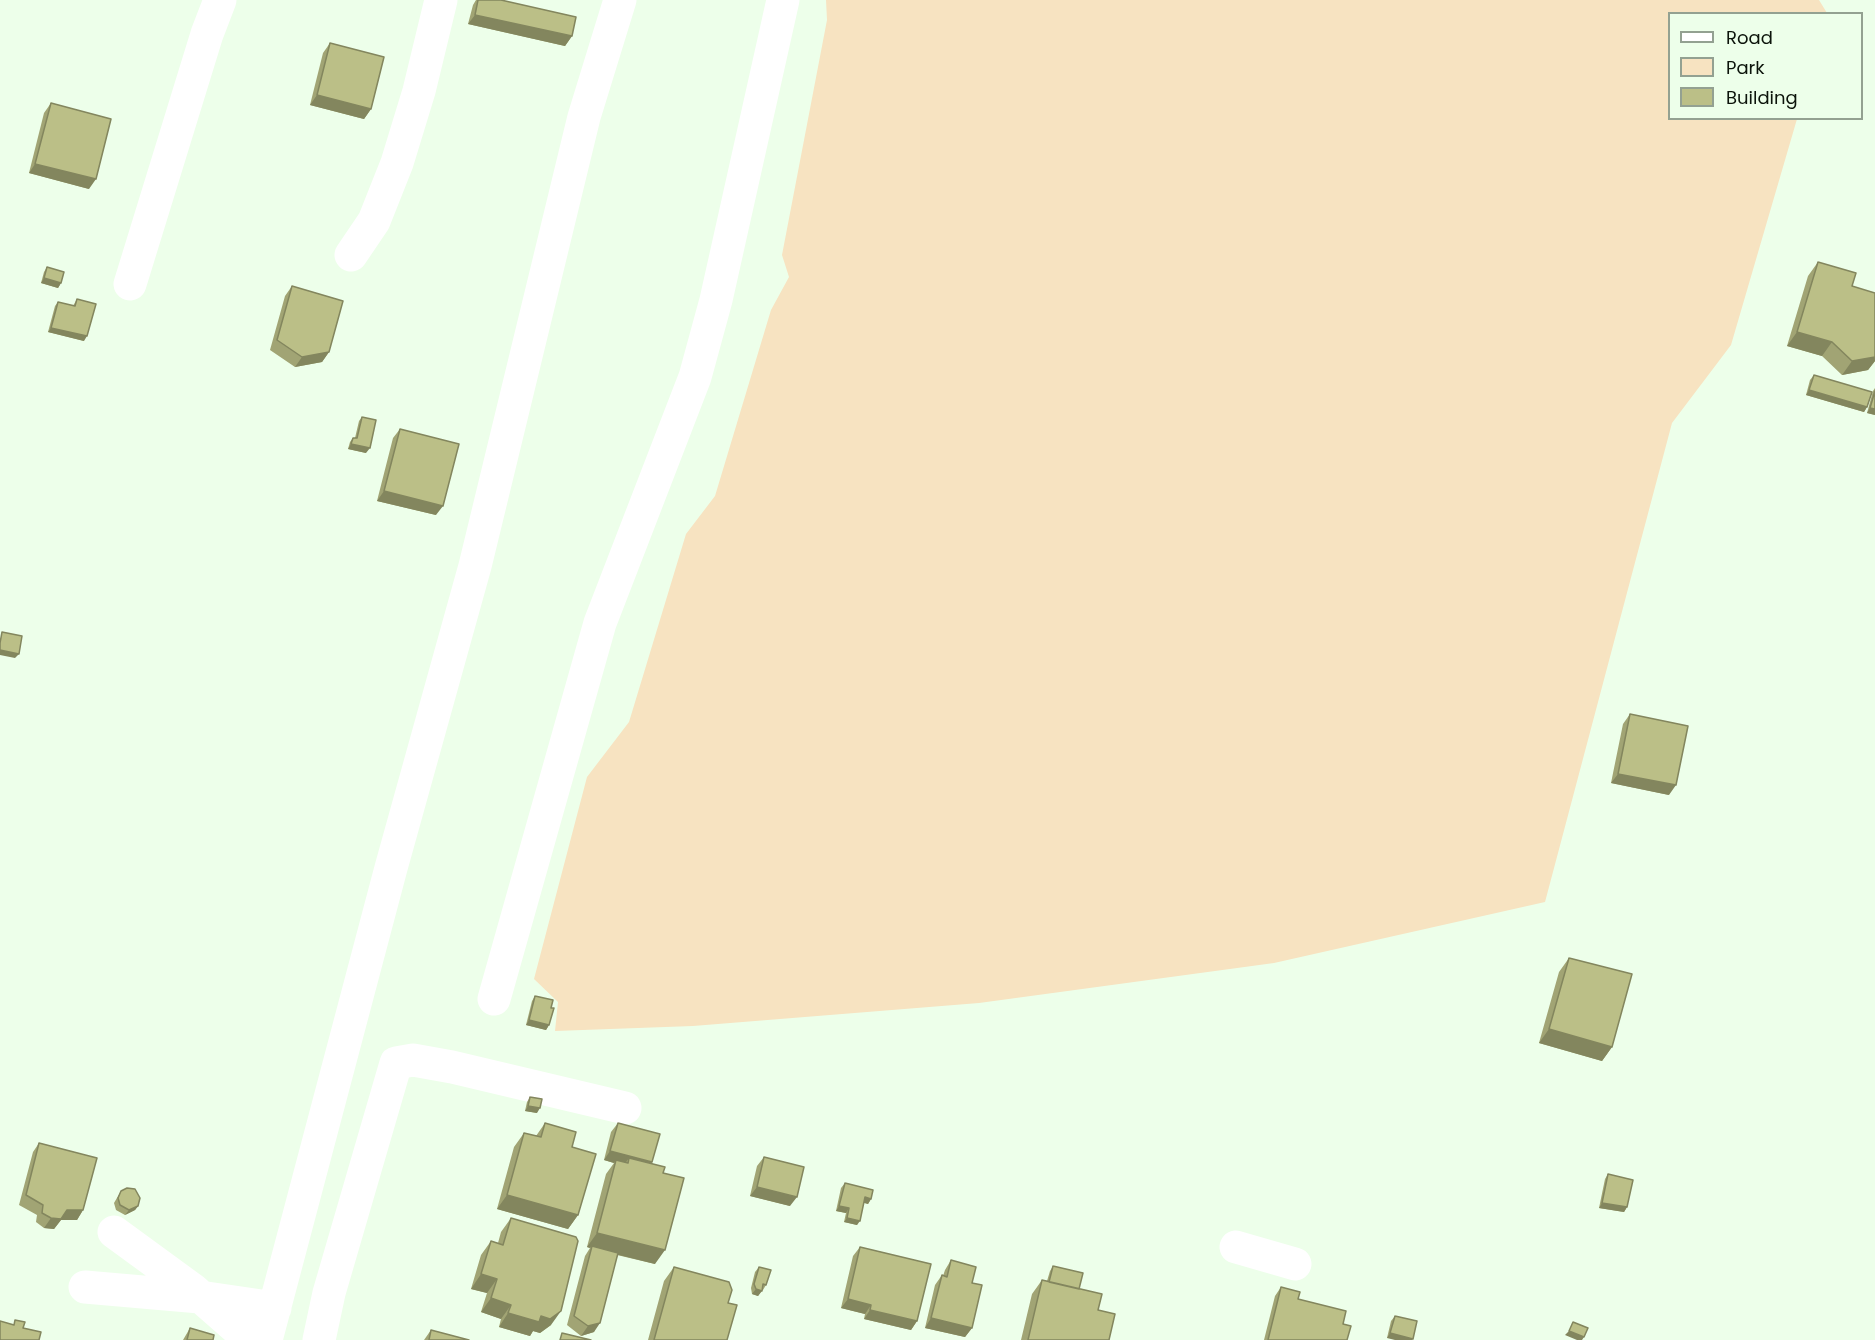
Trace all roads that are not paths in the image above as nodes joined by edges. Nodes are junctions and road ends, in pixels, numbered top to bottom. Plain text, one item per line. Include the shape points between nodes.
1 (220, 0) edge
2 (441, 0) edge
3 (620, 0) edge
4 (783, 0) edge
5 (351, 255) dead end
6 (129, 284) dead end
7 (495, 999) dead end
8 (625, 1108) dead end
9 (114, 1232) dead end
10 (1236, 1247) dead end
11 (1295, 1264) dead end
12 (85, 1287) dead end
13 (200, 1297) junction
14 (275, 1308) junction
15 (250, 1340) edge
16 (266, 1340) edge
17 (319, 1340) edge

1 - 6 street
2 - 5 street via 397,163 374,221
3 - 14 street via 584,117 475,567
4 - 7 street via 719,289 695,377 600,622
8 - 17 street via 452,1067 413,1060 396,1063
9 - 13 street
10 - 11 street
12 - 13 street
13 - 14 street
13 - 15 street
14 - 16 street

